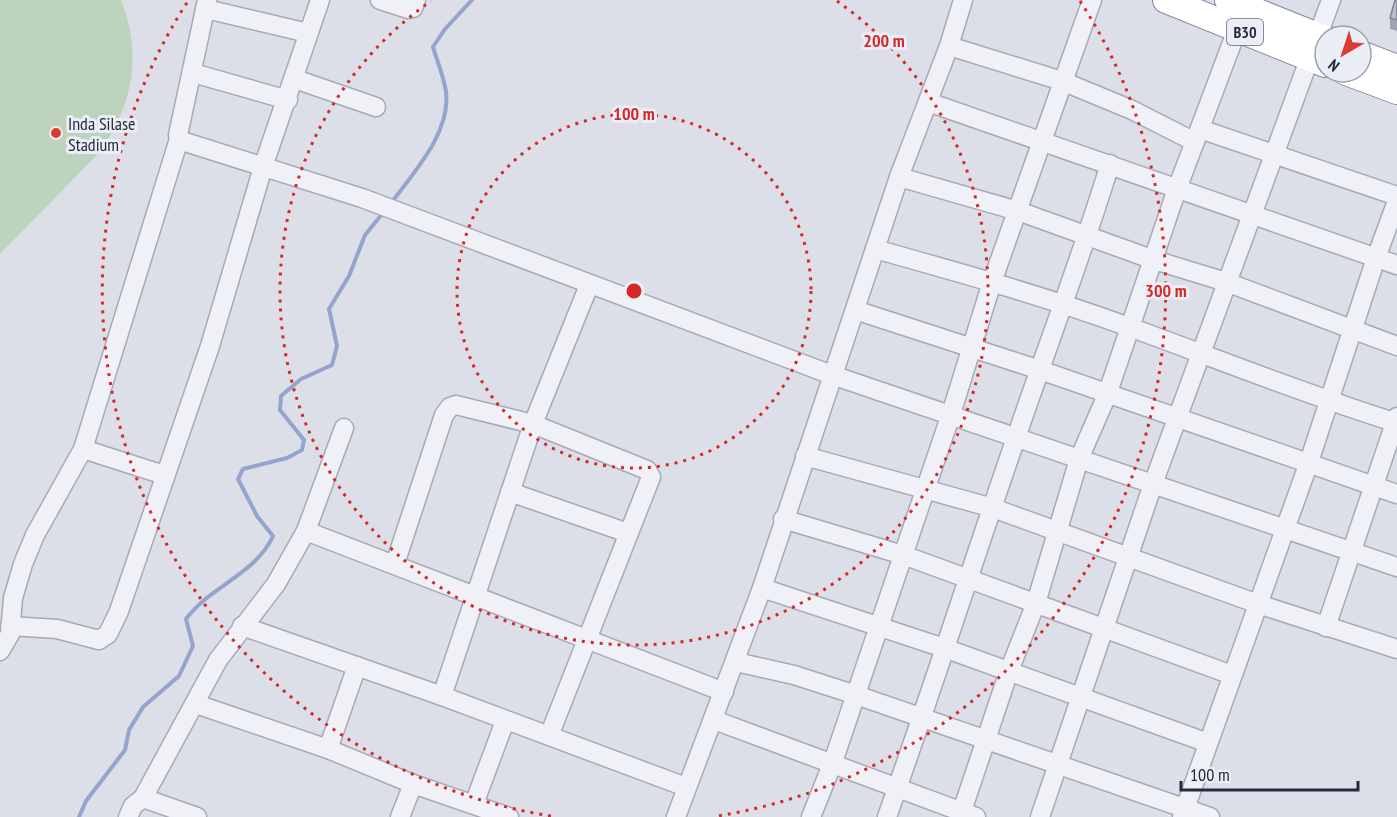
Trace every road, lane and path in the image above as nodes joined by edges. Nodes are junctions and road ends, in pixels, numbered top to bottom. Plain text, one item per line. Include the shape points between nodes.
1 (320, 0) edge
2 (380, 0) edge
3 (416, 0) edge
4 (963, 0) edge
5 (1092, 0) edge
6 (1166, 0) edge
7 (1331, 0) edge
8 (206, 4) edge
9 (1240, 9) edge
10 (1326, 24) edge
11 (308, 33) junction
12 (949, 46) junction
13 (1313, 46) edge
14 (1373, 59) edge
15 (1313, 64) edge
16 (1397, 68) edge
17 (193, 73) junction
18 (295, 79) junction
19 (1062, 81) junction
20 (1373, 82) edge
21 (1397, 91) edge
22 (288, 100) junction
23 (928, 102) junction
24 (376, 107) dead end
25 (1197, 135) junction
26 (179, 138) junction
27 (1041, 140) junction
28 (1273, 153) junction
29 (1110, 164) junction
30 (263, 167) junction
31 (899, 177) junction
32 (1177, 189) junction
33 (1397, 196) edge
34 (1397, 201) edge
35 (1018, 211) junction
36 (1251, 214) junction
37 (1087, 237) junction
38 (875, 249) junction
39 (1376, 258) junction
40 (1154, 260) junction
41 (1397, 265) edge
42 (992, 282) junction
43 (1226, 282) junction
44 (589, 285) junction
45 (1061, 305) junction
46 (855, 310) junction
47 (1130, 327) junction
48 (1352, 331) junction
49 (1397, 346) edge
50 (972, 349) junction
51 (1201, 354) junction
52 (1040, 370) junction
53 (832, 375) junction
54 (1107, 395) junction
55 (1329, 403) junction
56 (951, 414) junction
57 (1178, 419) junction
58 (1396, 421) edge
59 (533, 424) junction
60 (344, 428) dead end
61 (1016, 436) junction
62 (83, 449) junction
63 (805, 456) junction
64 (1079, 459) junction
65 (1308, 465) junction
66 (164, 475) junction
67 (1153, 484) junction
68 (1373, 486) junction
69 (924, 490) junction
70 (510, 492) junction
71 (1397, 494) edge
72 (993, 508) junction
73 (783, 519) junction
74 (306, 531) junction
75 (1284, 531) junction
76 (1059, 532) junction
77 (628, 533) junction
78 (1353, 552) junction
79 (903, 555) junction
80 (1130, 557) junction
81 (395, 564) junction
82 (1397, 567) edge
83 (969, 580) junction
84 (762, 588) junction
85 (475, 595) junction
86 (1036, 603) junction
87 (1258, 604) junction
88 (243, 626) junction
89 (877, 626) junction
90 (1326, 627) junction
91 (1103, 629) junction
92 (7, 630) edge
93 (588, 639) junction
94 (1396, 644) edge
95 (947, 648) junction
96 (0, 651) edge
97 (736, 662) junction
98 (357, 666) junction
99 (1009, 671) junction
100 (1232, 675) junction
101 (724, 692) junction
102 (856, 695) junction
103 (442, 696) junction
104 (1082, 698) junction
105 (196, 704) junction
106 (923, 719) junction
107 (714, 720) junction
108 (505, 721) junction
109 (549, 736) junction
110 (986, 742) junction
111 (1208, 743) junction
112 (328, 749) junction
113 (833, 762) junction
114 (1057, 765) junction
115 (413, 784) junction
116 (686, 787) junction
117 (897, 788) junction
118 (143, 798) junction
119 (474, 804) junction
120 (1184, 813) edge
121 (966, 815) edge
122 (128, 817) edge
123 (197, 817) edge
124 (400, 817) edge
125 (509, 817) edge
126 (676, 817) edge
127 (811, 817) edge
128 (887, 817) edge
129 (1040, 817) edge
130 (1210, 817) edge

1 - 11 street
2 - 3 street via 408,9 413,8
4 - 12 street
5 - 19 street
6 - 9 highway, B30
7 - 10 street
8 - 11 street
8 - 17 street
9 - 13 highway, B30
9 - 25 street
11 - 18 street
12 - 19 street
12 - 23 street
14 - 16 highway
15 - 28 street
17 - 22 street
17 - 26 street
18 - 22 street
18 - 24 street
19 - 25 street
19 - 27 street
20 - 21 highway
22 - 30 street
23 - 27 street
23 - 31 street
25 - 28 street
25 - 32 street
26 - 30 street
26 - 62 street
27 - 29 street
27 - 35 street
28 - 33 street
28 - 36 street
29 - 32 street
29 - 37 street
30 - 44 street via 362,198
30 - 66 street via 210,346
31 - 35 street
31 - 38 street
32 - 36 street
32 - 40 street
34 - 39 street
35 - 37 street
35 - 42 street
36 - 39 street
36 - 43 street
37 - 40 street
37 - 45 street
38 - 42 street
38 - 46 street
39 - 41 street
39 - 48 street
40 - 43 street
40 - 47 street
42 - 45 street
42 - 50 street
43 - 48 street
43 - 51 street
44 - 53 street
44 - 59 street
45 - 47 street
45 - 52 street
46 - 50 street
46 - 53 street
47 - 51 street
47 - 54 street
48 - 49 street
48 - 55 street
50 - 52 street
50 - 56 street
51 - 55 street
51 - 57 street
52 - 54 street
52 - 61 street
53 - 56 street
53 - 63 street
54 - 57 street
54 - 64 street
55 - 58 street
55 - 65 street
56 - 61 street
56 - 69 street
57 - 65 street
57 - 67 street
58 - 68 street
59 - 70 street
59 - 77 street via 647,470 651,477
59 - 81 street via 456,405 450,407 444,415
60 - 74 street
61 - 64 street
61 - 72 street
62 - 66 street
62 - 92 street via 23,564
63 - 69 street
63 - 73 street
64 - 67 street
64 - 76 street
65 - 68 street
65 - 75 street
66 - 92 street via 119,611 103,640 57,629
67 - 75 street
67 - 80 street
68 - 71 street
68 - 78 street
69 - 72 street
69 - 79 street
70 - 77 street
70 - 85 street
72 - 76 street
72 - 83 street
73 - 79 street
73 - 84 street
74 - 81 street
74 - 88 street via 276,585
75 - 78 street
75 - 87 street
76 - 80 street
76 - 86 street
77 - 93 street
78 - 82 street
78 - 90 street
79 - 83 street
79 - 89 street
80 - 87 street
80 - 91 street
81 - 85 street
83 - 86 street
83 - 95 street
84 - 89 street
84 - 97 street
85 - 93 street
85 - 103 street
86 - 91 street
86 - 99 street
87 - 90 street
87 - 100 street
88 - 98 street
88 - 105 street via 218,660
89 - 95 street
89 - 102 street
90 - 94 street
91 - 100 street
91 - 104 street
92 - 96 street
93 - 101 street
93 - 109 street
95 - 99 street
95 - 106 street
97 - 101 street
97 - 102 street
98 - 103 street
98 - 112 street
99 - 104 street
99 - 110 street
100 - 111 street
101 - 107 street
102 - 106 street
102 - 113 street
103 - 108 street
104 - 111 street
104 - 114 street
105 - 112 street
105 - 118 street
106 - 110 street
106 - 117 street
107 - 113 street
107 - 116 street
108 - 109 street
108 - 119 street
109 - 116 street
110 - 114 street
110 - 121 street
111 - 120 street
112 - 115 street
113 - 117 street
113 - 127 street
114 - 120 street
114 - 129 street
115 - 119 street
115 - 124 street
116 - 126 street
117 - 121 street
117 - 128 street
118 - 122 street
118 - 123 street
119 - 125 street
120 - 130 street

